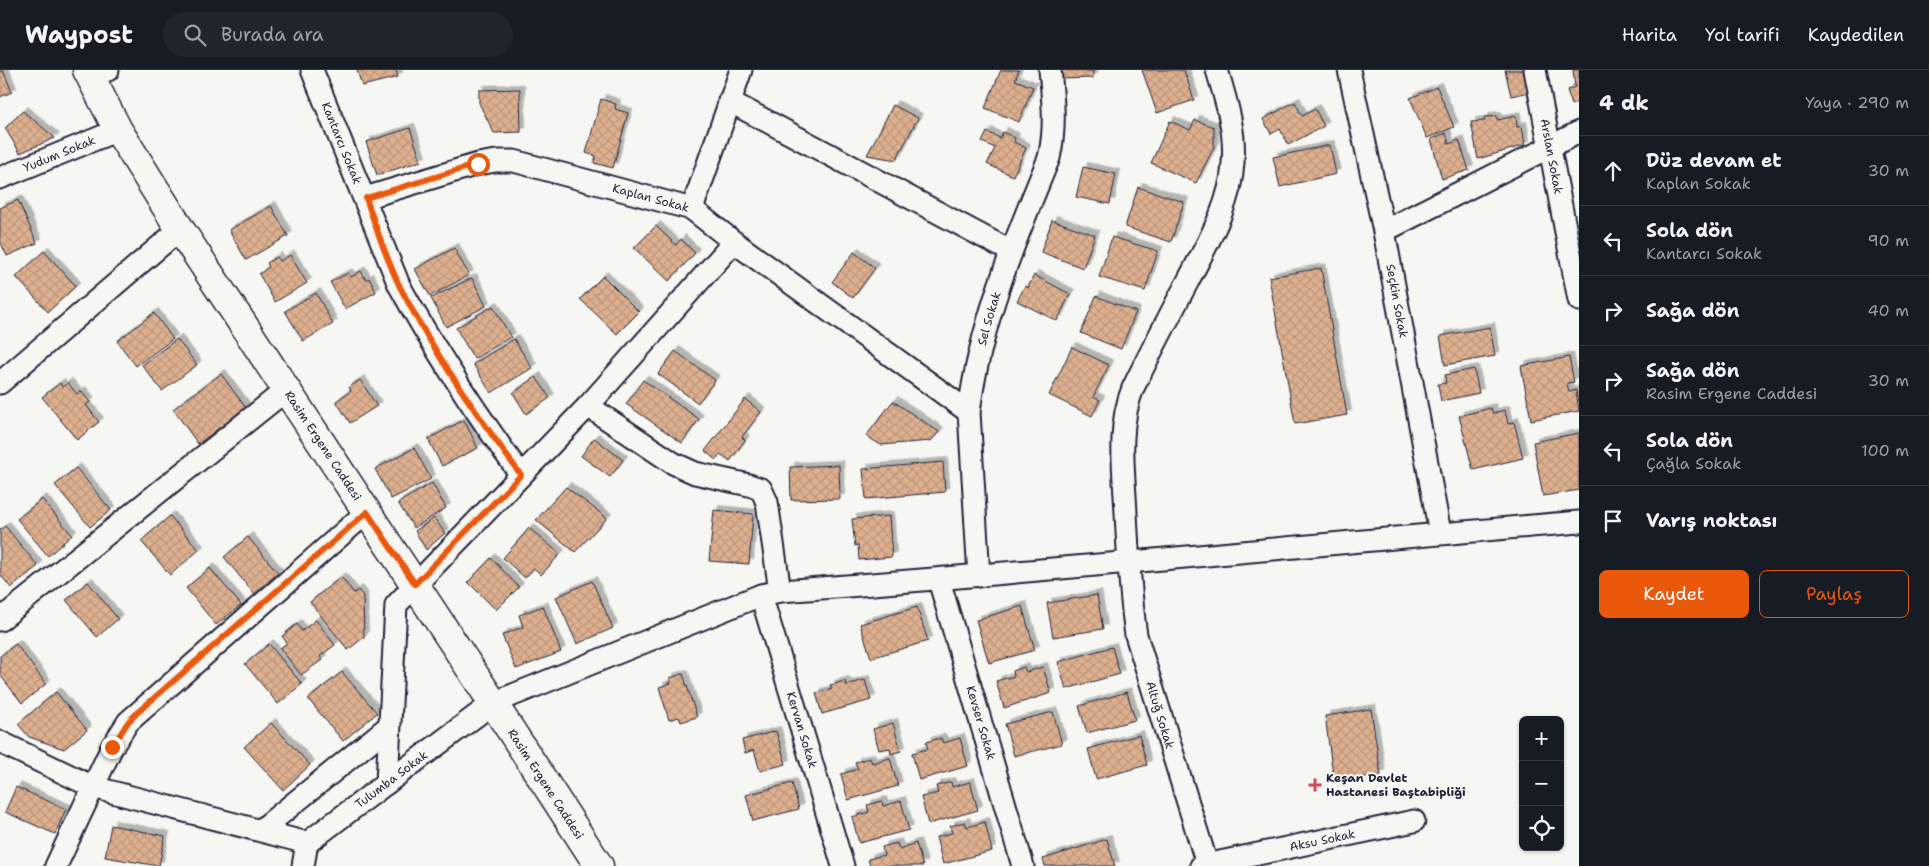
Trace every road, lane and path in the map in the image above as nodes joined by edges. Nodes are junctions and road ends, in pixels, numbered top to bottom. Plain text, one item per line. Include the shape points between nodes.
1 (312, 70) edge
2 (740, 70) edge
3 (1050, 70) edge
4 (1217, 70) edge
5 (1349, 70) edge
6 (1535, 70) edge
7 (95, 72) edge
8 (729, 101) junction
9 (118, 130) junction
10 (1579, 132) edge
11 (1550, 146) junction
12 (0, 178) edge
13 (366, 198) junction
14 (692, 208) junction
15 (180, 228) junction
16 (1384, 231) junction
17 (734, 242) junction
18 (1010, 252) junction
19 (1579, 300) edge
20 (0, 383) edge
21 (286, 390) junction
22 (588, 406) junction
23 (969, 412) junction
24 (521, 475) junction
25 (367, 512) junction
26 (1579, 522) edge
27 (1440, 533) junction
28 (1129, 561) junction
29 (980, 576) junction
30 (939, 580) junction
31 (415, 584) junction
32 (771, 593) junction
33 (0, 620) edge
34 (493, 703) junction
35 (389, 726) junction
36 (0, 742) edge
37 (386, 783) junction
38 (94, 788) junction
39 (1414, 821) dead end
40 (260, 830) junction
41 (307, 842) junction
42 (1204, 865) edge
43 (56, 866) edge
44 (303, 866) edge
45 (599, 866) edge
46 (843, 866) edge
47 (1024, 866) edge

1 - 13 street, Kantarcı Sokak
2 - 8 street
3 - 18 street, Sel Sokak via 1053,143
4 - 28 street, Altuğ Sokak via 1232,122 1234,164 1225,201 1212,234 1133,388 1125,410 1123,440
5 - 16 street, Seçkin Sokak
6 - 11 street, Arslan Sokak
7 - 9 main road, Rasim Ergene Caddesi
8 - 14 street
8 - 18 street
9 - 12 street, Yudum Sokak
9 - 15 main road, Rasim Ergene Caddesi
10 - 11 street
11 - 16 street
11 - 19 street, Arslan Sokak
13 - 14 street, Kaplan Sokak via 478,164 514,161
13 - 24 street, Kantarcı Sokak via 382,245 414,312 477,415
14 - 17 street, Kaplan Sokak
15 - 20 street
15 - 21 main road, Rasim Ergene Caddesi
16 - 27 street, Seçkin Sokak
17 - 22 street
17 - 23 street, Kaplan Sokak
18 - 23 street, Sel Sokak via 986,328
21 - 25 main road, Rasim Ergene Caddesi
21 - 33 street
22 - 24 street
22 - 32 street, Kervan Sokak via 684,469 761,489 767,502
23 - 29 street, Sel Sokak
24 - 31 street
25 - 31 main road, Rasim Ergene Caddesi
25 - 38 street via 128,722 112,747
26 - 27 street, Tulumba Sokak
27 - 28 street, Tulumba Sokak
28 - 29 street, Tulumba Sokak
28 - 42 street, Altuğ Sokak via 1136,635
29 - 30 street, Tulumba Sokak
30 - 32 street, Tulumba Sokak
30 - 47 street, Kevser Sokak
31 - 34 main road, Rasim Ergene Caddesi
31 - 35 street via 396,605
32 - 34 street, Tulumba Sokak
32 - 46 street, Kervan Sokak
34 - 37 street, Tulumba Sokak
34 - 45 main road, Rasim Ergene Caddesi
35 - 37 street
35 - 40 street
36 - 38 street
37 - 41 street, Tulumba Sokak
38 - 40 street
38 - 43 street
39 - 42 street, Aksu Sokak
40 - 41 street
41 - 44 street

